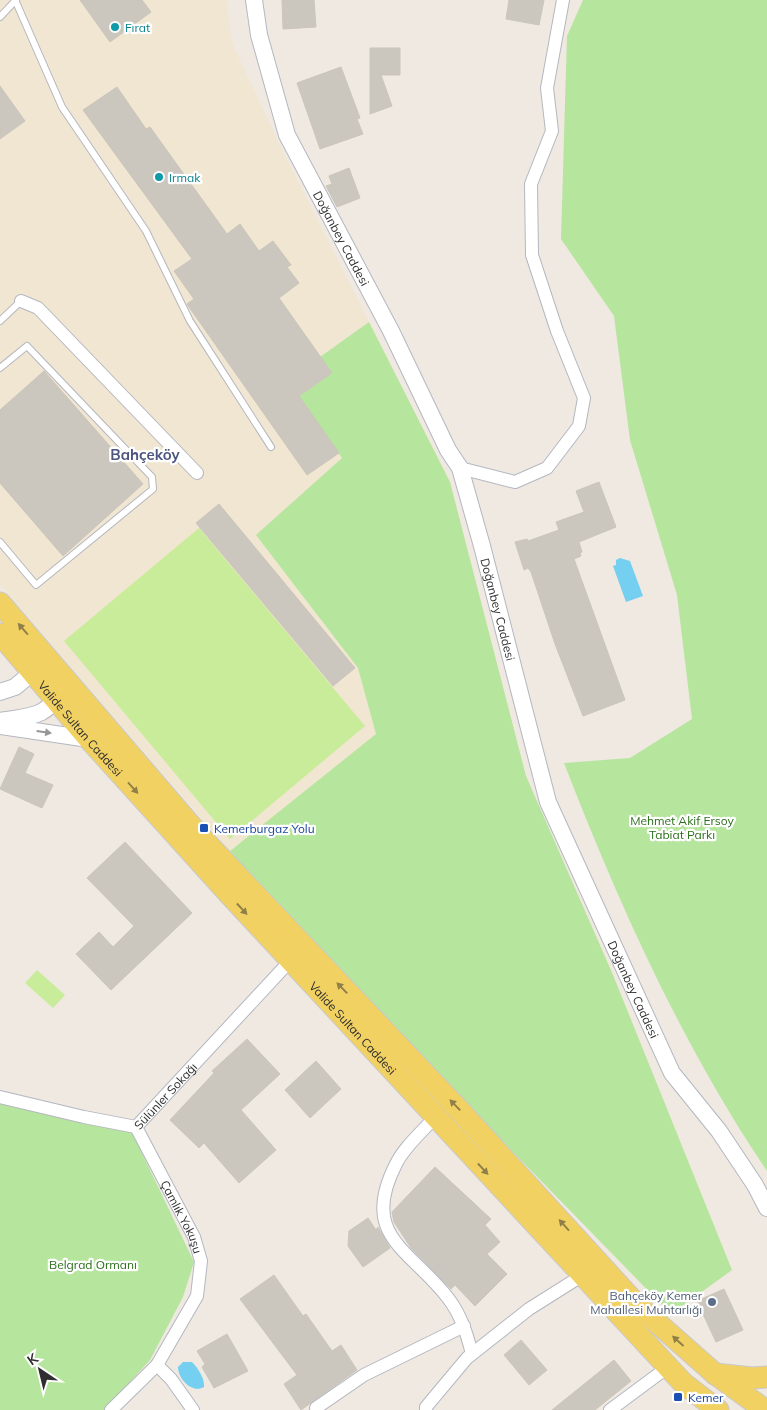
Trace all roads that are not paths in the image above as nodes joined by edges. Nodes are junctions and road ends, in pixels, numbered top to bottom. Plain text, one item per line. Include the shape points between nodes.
1 (254, 0) edge
2 (564, 0) edge
3 (16, 1) edge
4 (0, 18) edge
5 (21, 301) joint
6 (0, 321) edge
7 (0, 368) edge
8 (271, 447) dead end
9 (460, 468) junction
10 (197, 473) dead end
11 (0, 542) edge
12 (0, 603) edge
13 (0, 634) edge
14 (33, 672) junction
15 (64, 678) junction
16 (0, 692) edge
17 (56, 701) junction
18 (0, 721) edge
19 (0, 726) edge
20 (89, 739) junction
21 (290, 961) junction
22 (0, 1097) edge
23 (435, 1117) junction
24 (136, 1127) junction
25 (767, 1208) edge
26 (583, 1276) junction
27 (464, 1326) junction
28 (472, 1354) junction
29 (157, 1365) junction
30 (668, 1367) junction
31 (714, 1373) junction
32 (767, 1377) edge
33 (763, 1405) edge
34 (316, 1408) dead end
35 (111, 1410) edge
36 (193, 1410) edge
37 (426, 1410) edge
38 (610, 1410) edge
39 (718, 1410) edge

1 - 9 street, Doğanbey Caddesi via 259,35 287,135
2 - 9 street via 546,88 552,131 531,184 532,255 557,332 584,398 579,426 547,468 515,482
3 - 4 lane
3 - 8 lane via 62,107 146,231 190,321
5 - 6 lane
5 - 10 street via 38,308
7 - 11 lane via 27,346 152,477 153,489 36,585
9 - 25 street, Doğanbey Caddesi via 548,802 672,1073 719,1132
15 -> 12 main road, Valide Sultan Caddesi
13 - 14 main road, Valide Sultan Caddesi
14 - 16 street via 15,687
14 - 17 main road, Valide Sultan Caddesi
15 - 17 street
31 -> 15 main road, Valide Sultan Caddesi via 637,1305 462,1112 199,835
17 - 18 street via 41,714
17 - 20 main road, Valide Sultan Caddesi
19 -> 20 street
20 -> 21 main road, Valide Sultan Caddesi
21 - 23 main road, Valide Sultan Caddesi
21 - 24 street, Sülünler Sokağı
22 - 24 street, Sülünler Sokağı
23 -> 26 main road, Valide Sultan Caddesi
23 - 27 street via 396,1162 384,1193 382,1214 395,1244 448,1298
24 - 29 street, Çamlık Yokuşu via 194,1238 201,1261 197,1296
26 - 28 street via 529,1309
26 - 30 main road, Valide Sultan Caddesi
27 - 28 street
27 - 34 street via 364,1375
28 - 37 street
29 - 35 street, Çamlık Yokuşu
29 - 36 street
30 - 38 street
30 - 39 main road, Valide Sultan Caddesi
31 - 32 main road
31 - 33 main road, Valide Sultan Caddesi

